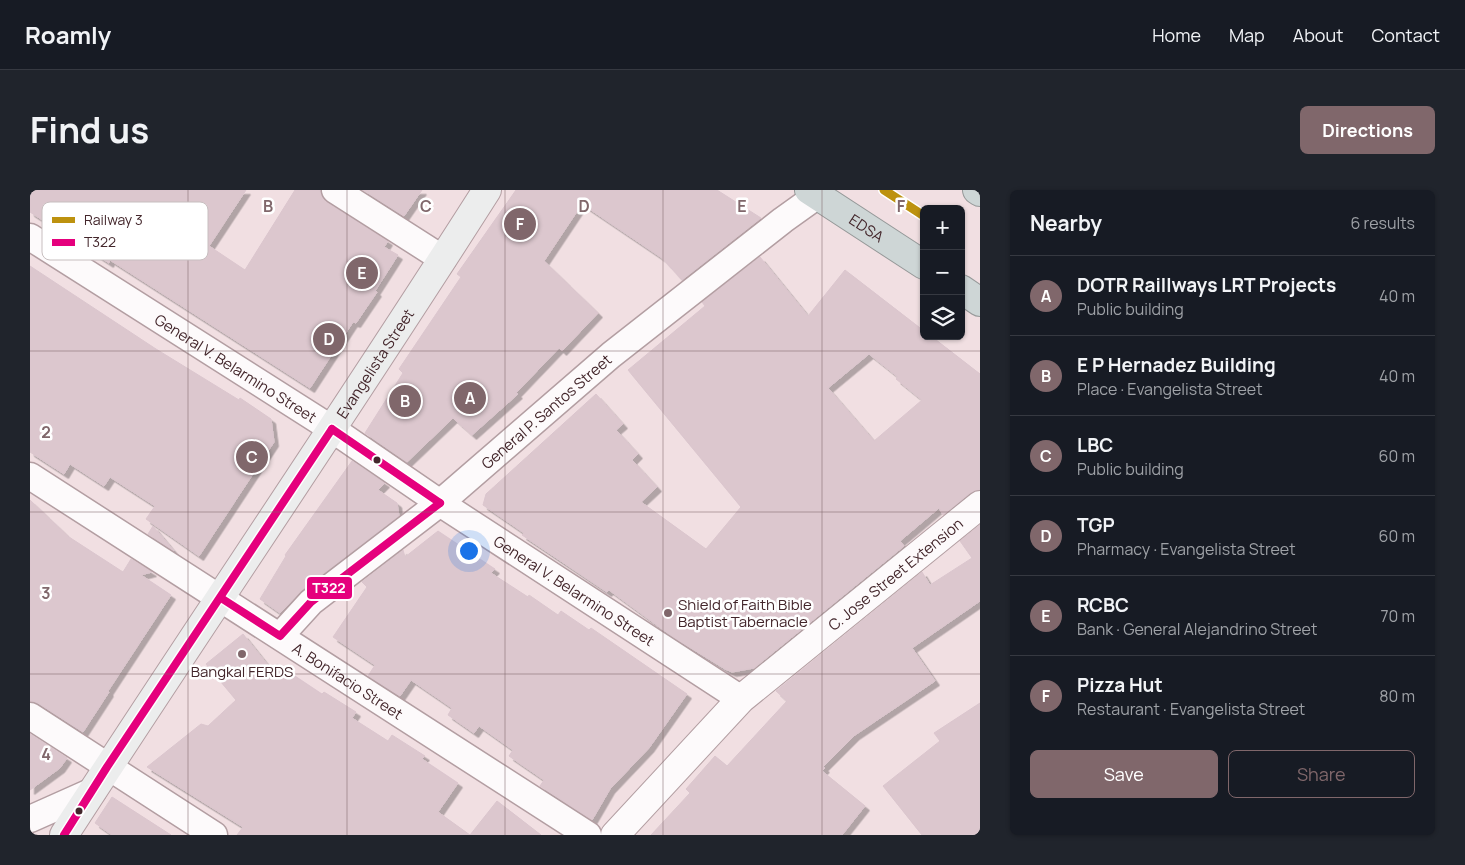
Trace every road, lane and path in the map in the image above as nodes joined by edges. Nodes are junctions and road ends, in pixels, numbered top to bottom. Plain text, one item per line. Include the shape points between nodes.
1 (335, 190) edge
2 (487, 190) edge
3 (977, 190) edge
4 (980, 192) edge
5 (814, 193) edge
6 (30, 237) edge
7 (42, 245) edge
8 (443, 259) junction
9 (66, 260) edge
10 (920, 262) edge
11 (965, 292) edge
12 (980, 302) edge
13 (332, 429) junction
14 (30, 476) edge
15 (440, 503) junction
16 (980, 505) edge
17 (221, 598) junction
18 (280, 636) junction
19 (741, 699) junction
20 (30, 716) edge
21 (108, 766) junction
22 (93, 791) junction
23 (30, 819) edge
24 (64, 835) edge
25 (214, 835) edge
26 (588, 835) edge
27 (615, 835) edge

1 - 8 street
2 - 8 main road, Evangelista Street
3 - 4 highway
5 - 10 highway, EDSA
5 - 15 street, General P. Santos Street via 611,355
6 - 7 street, General V. Belarmino Street
8 - 13 main road, Evangelista Street
9 - 13 street, General V. Belarmino Street
11 - 12 highway
13 - 15 street, General V. Belarmino Street
13 - 17 main road, Evangelista Street
14 - 17 street, A. Bonifacio Street
15 - 18 street, General P. Santos Street via 312,602
15 - 19 street, General V. Belarmino Street
16 - 19 street, C. Jose Street Extension
17 - 18 street, A. Bonifacio Street
17 - 21 main road, Evangelista Street
18 - 26 street, A. Bonifacio Street
19 - 27 street, C. Jose Street Extension
20 - 21 street
21 - 22 main road, Evangelista Street
21 - 25 street
22 - 23 street
22 - 24 main road, Evangelista Street

